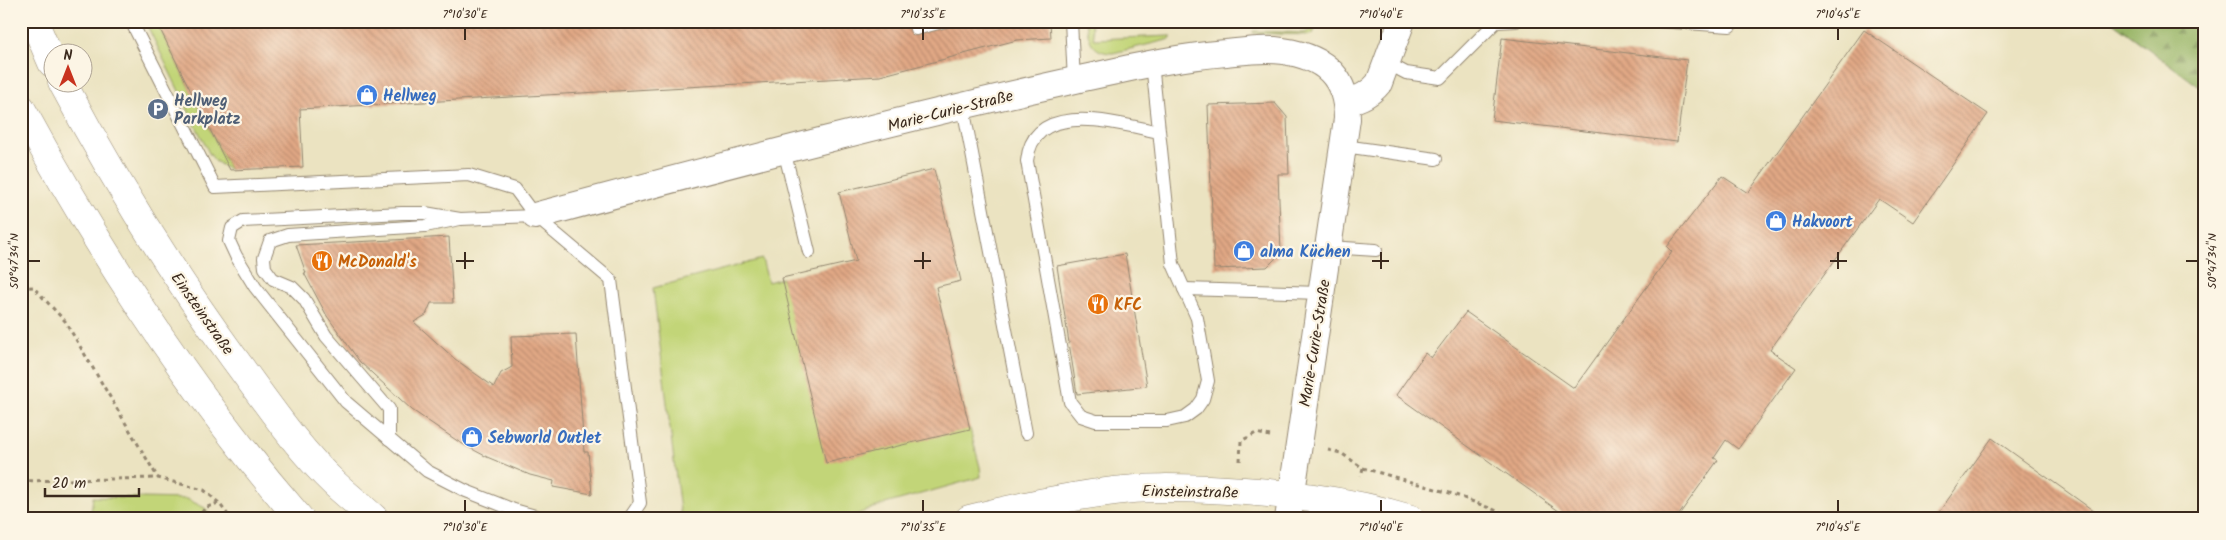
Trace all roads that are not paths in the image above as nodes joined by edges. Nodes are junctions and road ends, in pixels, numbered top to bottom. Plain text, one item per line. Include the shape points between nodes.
1 (34, 21) edge
2 (131, 21) edge
3 (915, 21) edge
4 (946, 21) edge
5 (1072, 21) edge
6 (1402, 21) edge
7 (1516, 21) edge
8 (1657, 21) edge
9 (1734, 21) edge
10 (43, 42) edge
11 (1152, 63) junction
12 (1387, 63) junction
13 (1074, 80) junction
14 (67, 92) edge
15 (1347, 102) junction
16 (963, 107) junction
17 (21, 108) edge
18 (1159, 132) junction
19 (1344, 146) junction
20 (784, 150) junction
21 (1436, 158) dead end
22 (535, 216) junction
23 (460, 219) junction
24 (1329, 247) junction
25 (1376, 250) dead end
26 (809, 252) dead end
27 (1184, 288) junction
28 (1321, 293) junction
29 (1026, 433) dead end
30 (389, 439) junction
31 (1290, 507) edge
32 (300, 519) edge
33 (376, 519) edge
34 (546, 519) edge
35 (629, 519) edge
36 (969, 519) edge
37 (1411, 519) edge

1 - 10 street
2 - 22 lane via 215,187 469,175 515,189
3 - 4 lane via 916,29
5 - 13 lane
6 - 12 street
7 - 12 lane via 1496,22 1440,78 1406,73
8 - 9 lane via 1730,26
11 - 13 street, Marie-Curie-Straße
11 - 15 street, Marie-Curie-Straße via 1205,54 1282,51 1323,64 1343,87
11 - 18 lane
12 - 15 street via 1373,91
13 - 16 street, Marie-Curie-Straße
14 - 33 street, Einsteinstraße via 106,164 207,321 305,451 335,484
15 - 19 street, Marie-Curie-Straße
16 - 20 street, Marie-Curie-Straße
16 - 29 lane
17 - 32 street via 131,293 209,404
18 - 27 lane via 1173,264
18 - 27 lane via 1083,118 1047,126 1035,135 1028,148 1027,161 1070,402 1081,416 1096,421 1167,421 1185,418 1196,409 1208,381 1197,318
19 - 21 lane
19 - 24 street, Marie-Curie-Straße
20 - 22 street, Marie-Curie-Straße
20 - 26 lane
22 - 23 lane
22 - 35 lane via 611,280 640,503
23 - 30 lane via 425,226 288,235 270,241 267,247 265,268 274,279 304,299 330,342 389,409
23 - 30 lane via 402,213 244,221 232,228 229,241 255,287 346,402
24 - 25 lane
24 - 28 street, Marie-Curie-Straße
27 - 28 lane
28 - 31 street, Marie-Curie-Straße
30 - 34 lane via 427,471 466,491
31 - 36 street, Einsteinstraße via 1237,490 1181,488 1116,491 1031,504
31 - 37 street, Einsteinstraße via 1354,505

